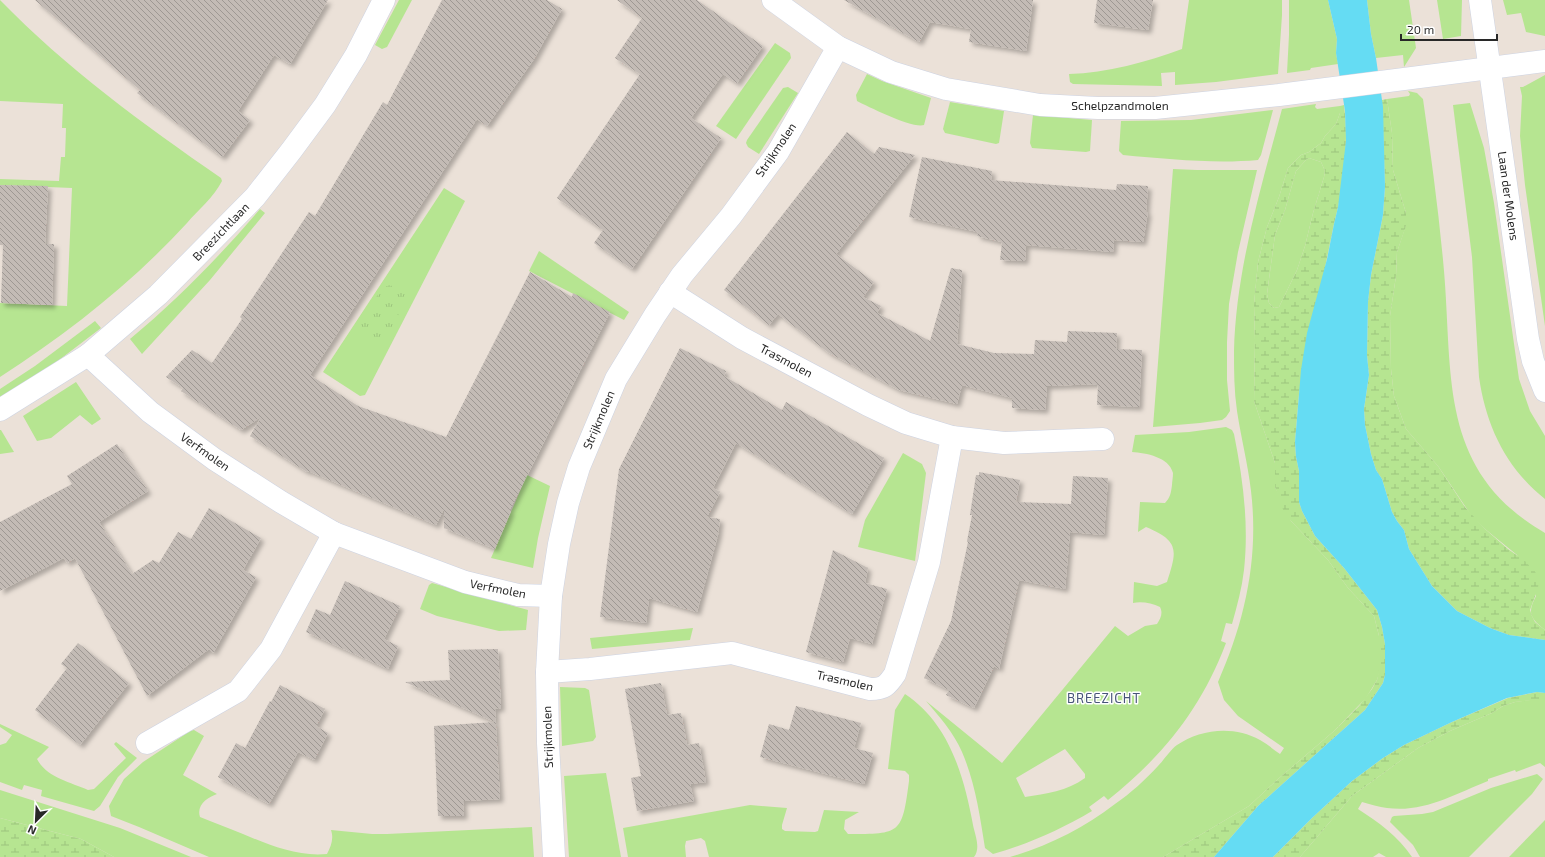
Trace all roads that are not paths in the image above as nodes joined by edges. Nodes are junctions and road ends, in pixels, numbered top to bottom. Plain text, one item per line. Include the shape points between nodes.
1 (384, 0) edge
2 (773, 0) edge
3 (1480, 0) edge
4 (838, 47) junction
5 (1545, 61) edge
6 (1489, 68) junction
7 (670, 292) junction
8 (88, 355) junction
9 (1545, 391) edge
10 (0, 410) edge
11 (952, 437) junction
12 (1103, 439) dead end
13 (334, 533) junction
14 (551, 596) junction
15 (547, 672) junction
16 (148, 743) dead end
17 (554, 857) edge

1 - 8 street, Breezichtlaan via 356,55 325,105 255,197 158,295
2 - 4 street, Schelpzandmolen
3 - 6 street, Laan der Molens
4 - 6 street, Schelpzandmolen via 891,72 946,89 1040,105 1098,108 1156,108
4 - 7 street, Strijkmolen via 778,152
5 - 6 street, Schelpzandmolen
6 - 9 street, Laan der Molens via 1528,339
7 - 11 street, Trasmolen via 742,338 868,405 906,423
7 - 14 street, Strijkmolen via 616,379 579,467 559,544
8 - 10 street, Breezichtlaan
8 - 13 street, Verfmolen via 150,412 214,459
11 - 12 street, Trasmolen via 1004,443
11 - 15 street, Trasmolen via 929,562 895,674 888,684 880,689 870,689 732,653
13 - 14 street, Verfmolen via 465,582 518,594
13 - 16 street via 271,649 238,691
14 - 15 street, Strijkmolen
15 - 17 street, Strijkmolen

